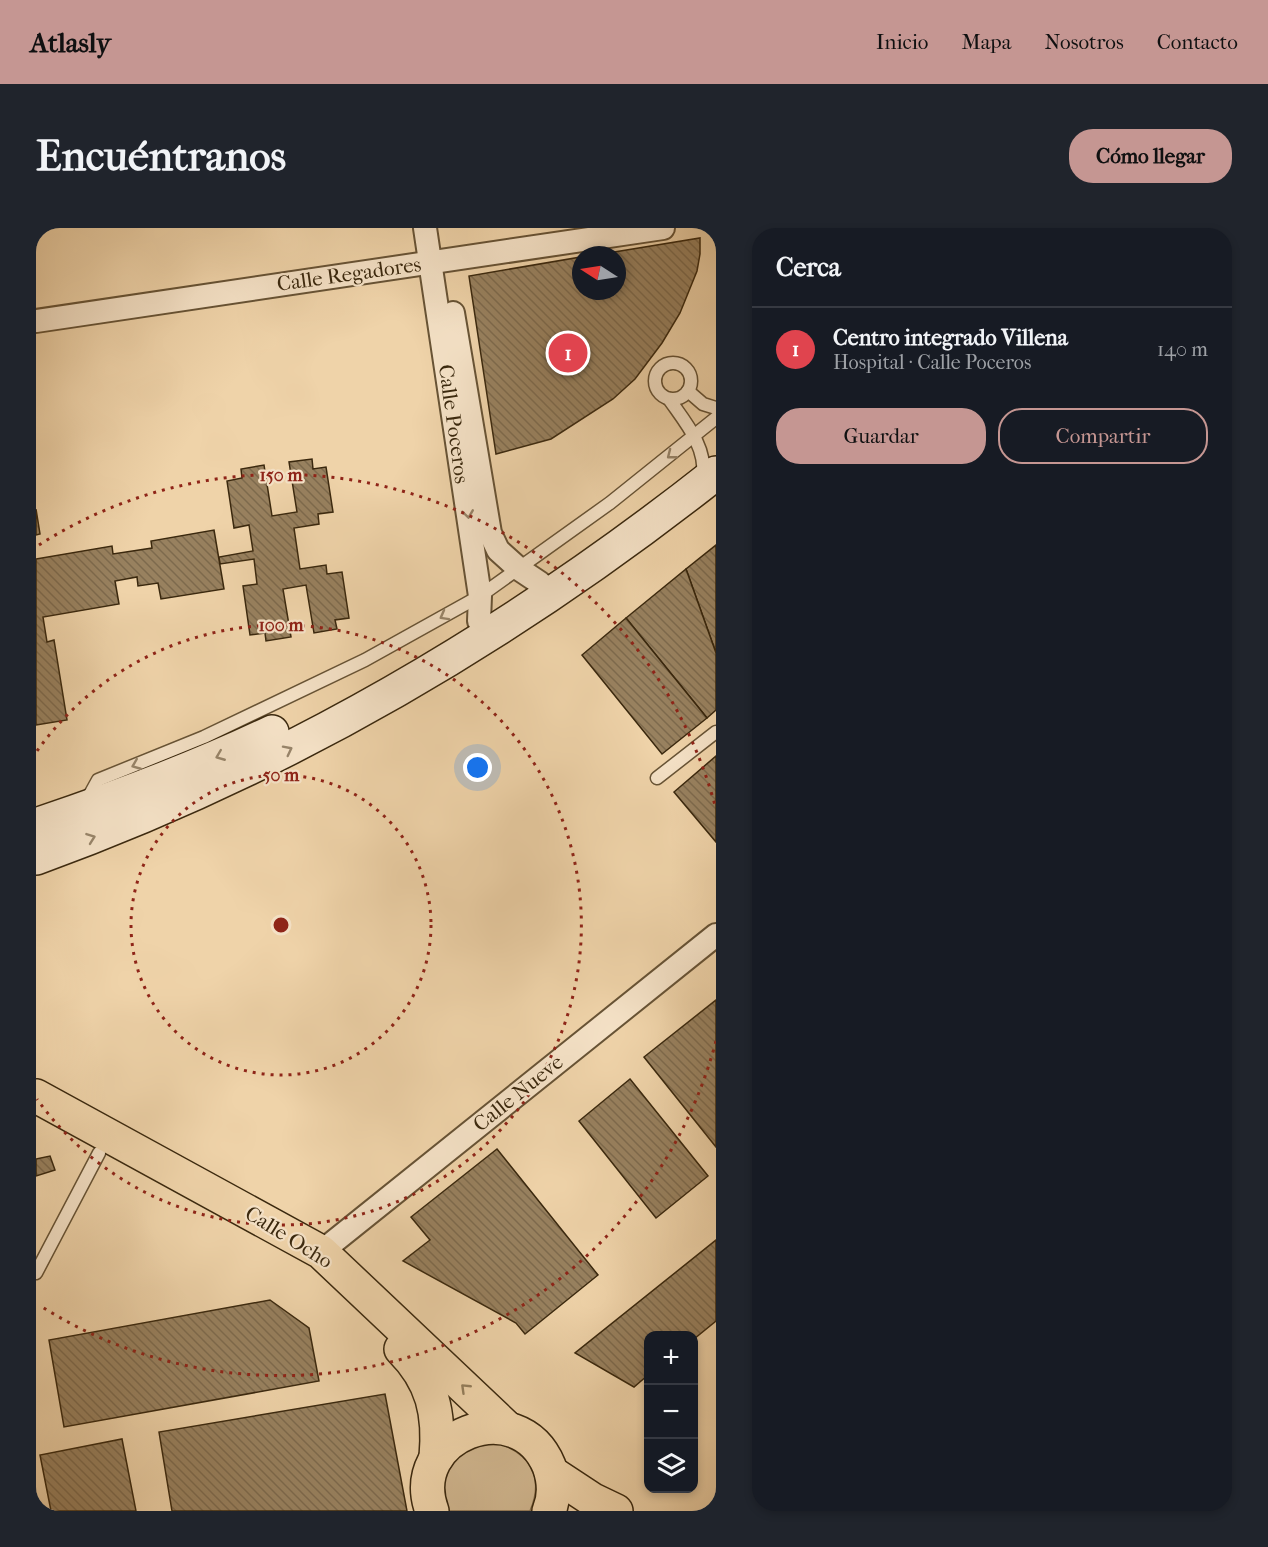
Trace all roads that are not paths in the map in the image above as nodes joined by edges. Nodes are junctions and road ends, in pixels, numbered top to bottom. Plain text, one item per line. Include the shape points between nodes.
1 (425, 228) edge
2 (567, 228) edge
3 (663, 228) edge
4 (437, 250) edge
5 (36, 311) edge
6 (36, 321) edge
7 (688, 391) junction
8 (669, 399) junction
9 (716, 408) edge
10 (716, 418) edge
11 (706, 462) edge
12 (530, 576) junction
13 (480, 609) junction
14 (716, 732) edge
15 (657, 778) dead end
16 (36, 825) edge
17 (36, 858) edge
18 (716, 935) edge
19 (36, 1096) edge
20 (36, 1119) edge
21 (99, 1153) junction
22 (321, 1252) junction
23 (36, 1273) edge
24 (507, 1428) junction
25 (436, 1458) junction
26 (552, 1473) junction
27 (432, 1511) edge
28 (549, 1511) edge
29 (616, 1511) edge

1 - 4 street, Calle Poceros
2 - 4 street, Calle Regadores
3 - 4 street, Calle Regadores
4 - 5 street, Calle Regadores
4 - 6 street, Calle Regadores
4 - 12 street, Calle Poceros via 490,533 498,550
4 -> 13 street, Calle Poceros
7 - 8 lane via 680,398
7 - 8 lane via 691,380 686,368 669,363 659,369 655,381 659,392
7 - 9 lane via 703,404
8 - 11 lane
10 - 11 lane
11 -> 12 street via 635,515
17 -> 11 street via 186,798 360,711 543,599 664,514
12 - 13 street
13 -> 16 street via 387,674 277,730 165,779
14 - 15 lane
18 - 22 street, Calle Nueve
19 - 22 main road, Calle Ocho
20 - 21 main road, Calle Ocho
21 - 23 lane
21 - 25 main road, Calle Ocho via 295,1259 403,1350 429,1388 437,1421
24 -> 22 main road, Calle Ocho
24 - 25 main road via 486,1426 467,1431 449,1442
24 - 26 main road, Calle Ocho via 535,1445
25 - 27 main road, Calle Ocho via 428,1488
26 - 28 main road via 554,1491
26 - 29 main road

